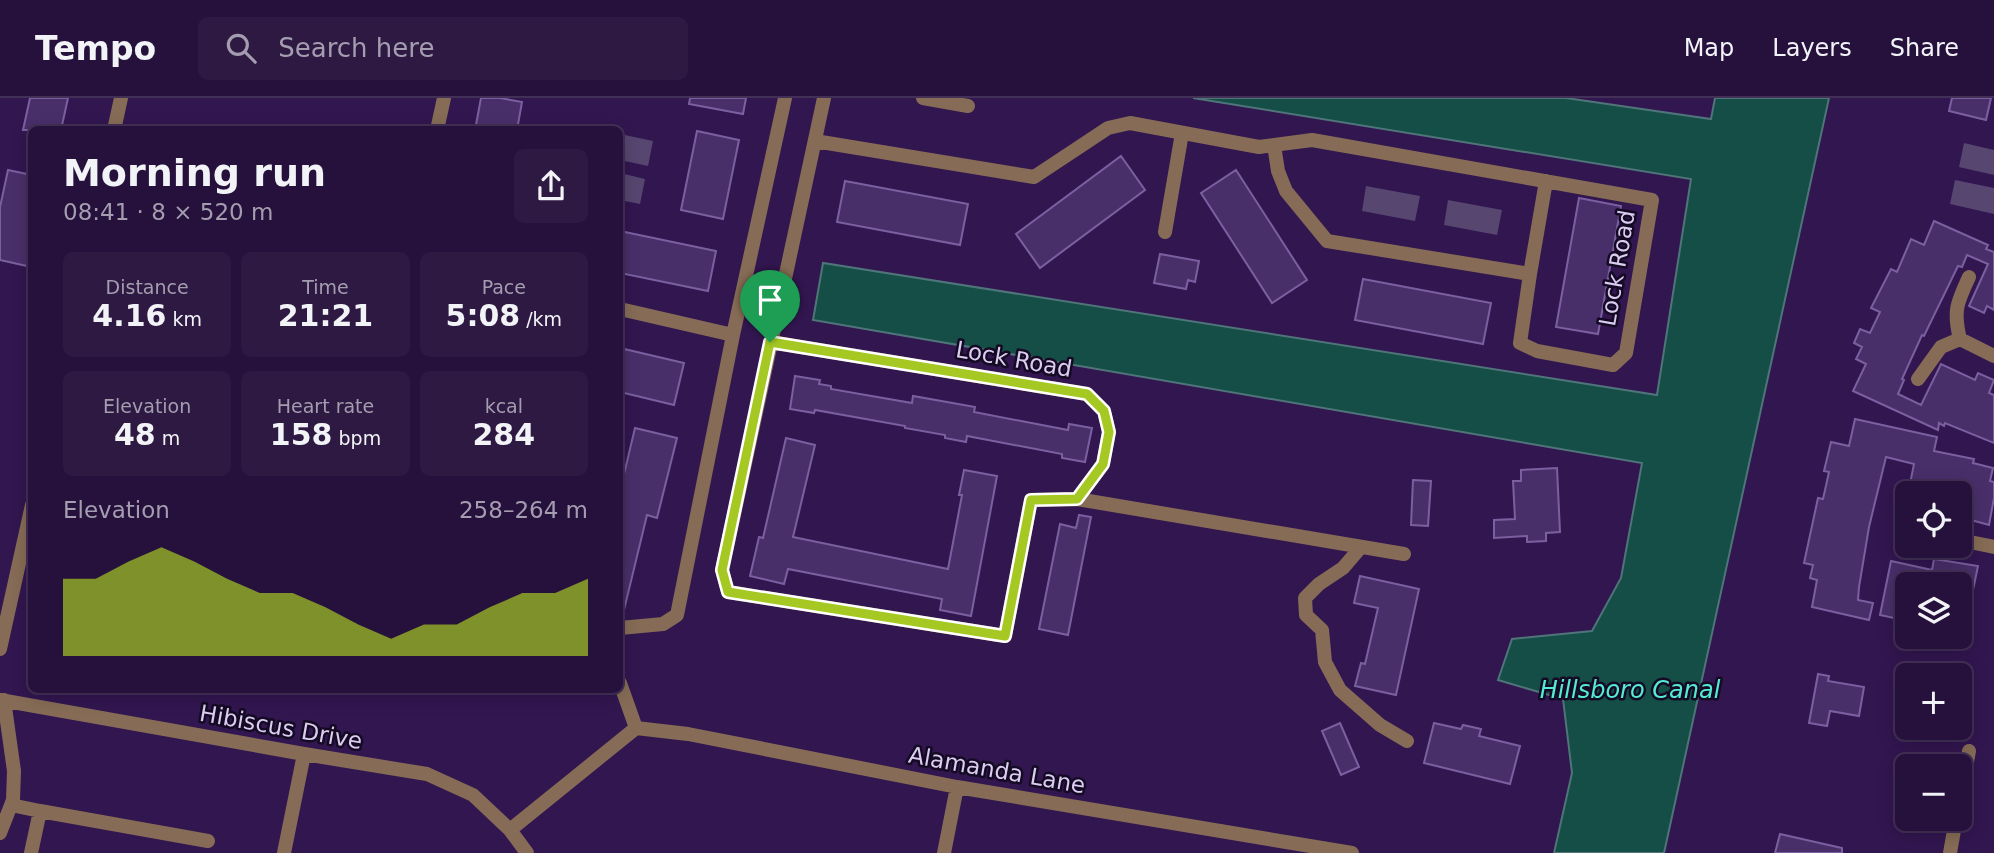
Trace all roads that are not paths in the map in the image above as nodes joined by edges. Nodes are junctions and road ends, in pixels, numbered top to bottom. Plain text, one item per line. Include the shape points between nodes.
1 (121, 98) edge
2 (443, 98) edge
3 (785, 98) edge
4 (824, 98) edge
5 (923, 98) edge
6 (968, 106) dead end
7 (115, 126) edge
8 (438, 126) edge
9 (1182, 133) junction
10 (815, 141) junction
11 (1274, 145) junction
12 (1546, 181) junction
13 (1165, 232) dead end
14 (1530, 274) junction
15 (1969, 277) dead end
16 (623, 310) edge
17 (733, 335) junction
18 (1960, 339) junction
19 (770, 342) junction
20 (1994, 356) edge
21 (1918, 379) dead end
22 (1077, 499) junction
23 (28, 539) edge
24 (1972, 542) edge
25 (1362, 547) junction
26 (1994, 547) edge
27 (1404, 554) dead end
28 (25, 564) edge
29 (623, 628) edge
30 (0, 649) edge
31 (623, 691) edge
32 (2, 700) edge
33 (636, 728) junction
34 (1407, 741) dead end
35 (1969, 751) dead end
36 (304, 754) junction
37 (1968, 754) edge
38 (957, 787) junction
39 (11, 805) junction
40 (40, 811) junction
41 (510, 830) junction
42 (1954, 831) edge
43 (0, 833) edge
44 (1259, 837) junction
45 (208, 841) dead end
46 (31, 853) edge
47 (284, 853) edge
48 (527, 853) edge
49 (944, 853) edge
50 (1256, 853) edge
51 (1352, 853) edge
52 (1950, 853) edge

1 - 7 street
2 - 8 street
3 - 17 street
4 - 10 street
5 - 6 street
9 - 10 street, Lock Road via 1130,123 1108,128 1034,177
9 - 11 street, Lock Road via 1259,147
9 - 13 street
10 - 19 street
11 - 12 street, Lock Road via 1312,140
11 - 14 street via 1286,191 1327,241
12 - 14 street, Lock Road
12 - 14 street, Lock Road via 1652,200 1626,353 1613,365 1537,351 1520,343
15 - 18 street via 1956,304
16 - 17 street
17 - 29 street via 677,615 663,624
18 - 20 street
18 - 21 street via 1941,347
19 - 22 street, Lock Road via 1087,394 1104,411 1109,432 1103,464
19 - 22 street via 722,570 728,592 1005,636 1031,500
22 - 25 street
23 - 28 street
24 - 26 street
25 - 27 street
25 - 34 street via 1305,598 1306,615 1322,630 1325,662 1340,690 1380,725
28 - 30 street
31 - 33 street
32 - 36 street, Hibiscus Drive
32 - 39 street via 14,771
33 - 38 street, Alamanda Lane
33 - 41 street
35 - 37 street
36 - 41 street, Hibiscus Drive via 427,774 473,795
36 - 47 street
38 - 44 street, Alamanda Lane
38 - 49 street
39 - 40 street
39 - 43 street
40 - 45 street
40 - 46 street
41 - 48 street, Hibiscus Drive
42 - 52 street
44 - 50 street
44 - 51 street, Alamanda Lane

